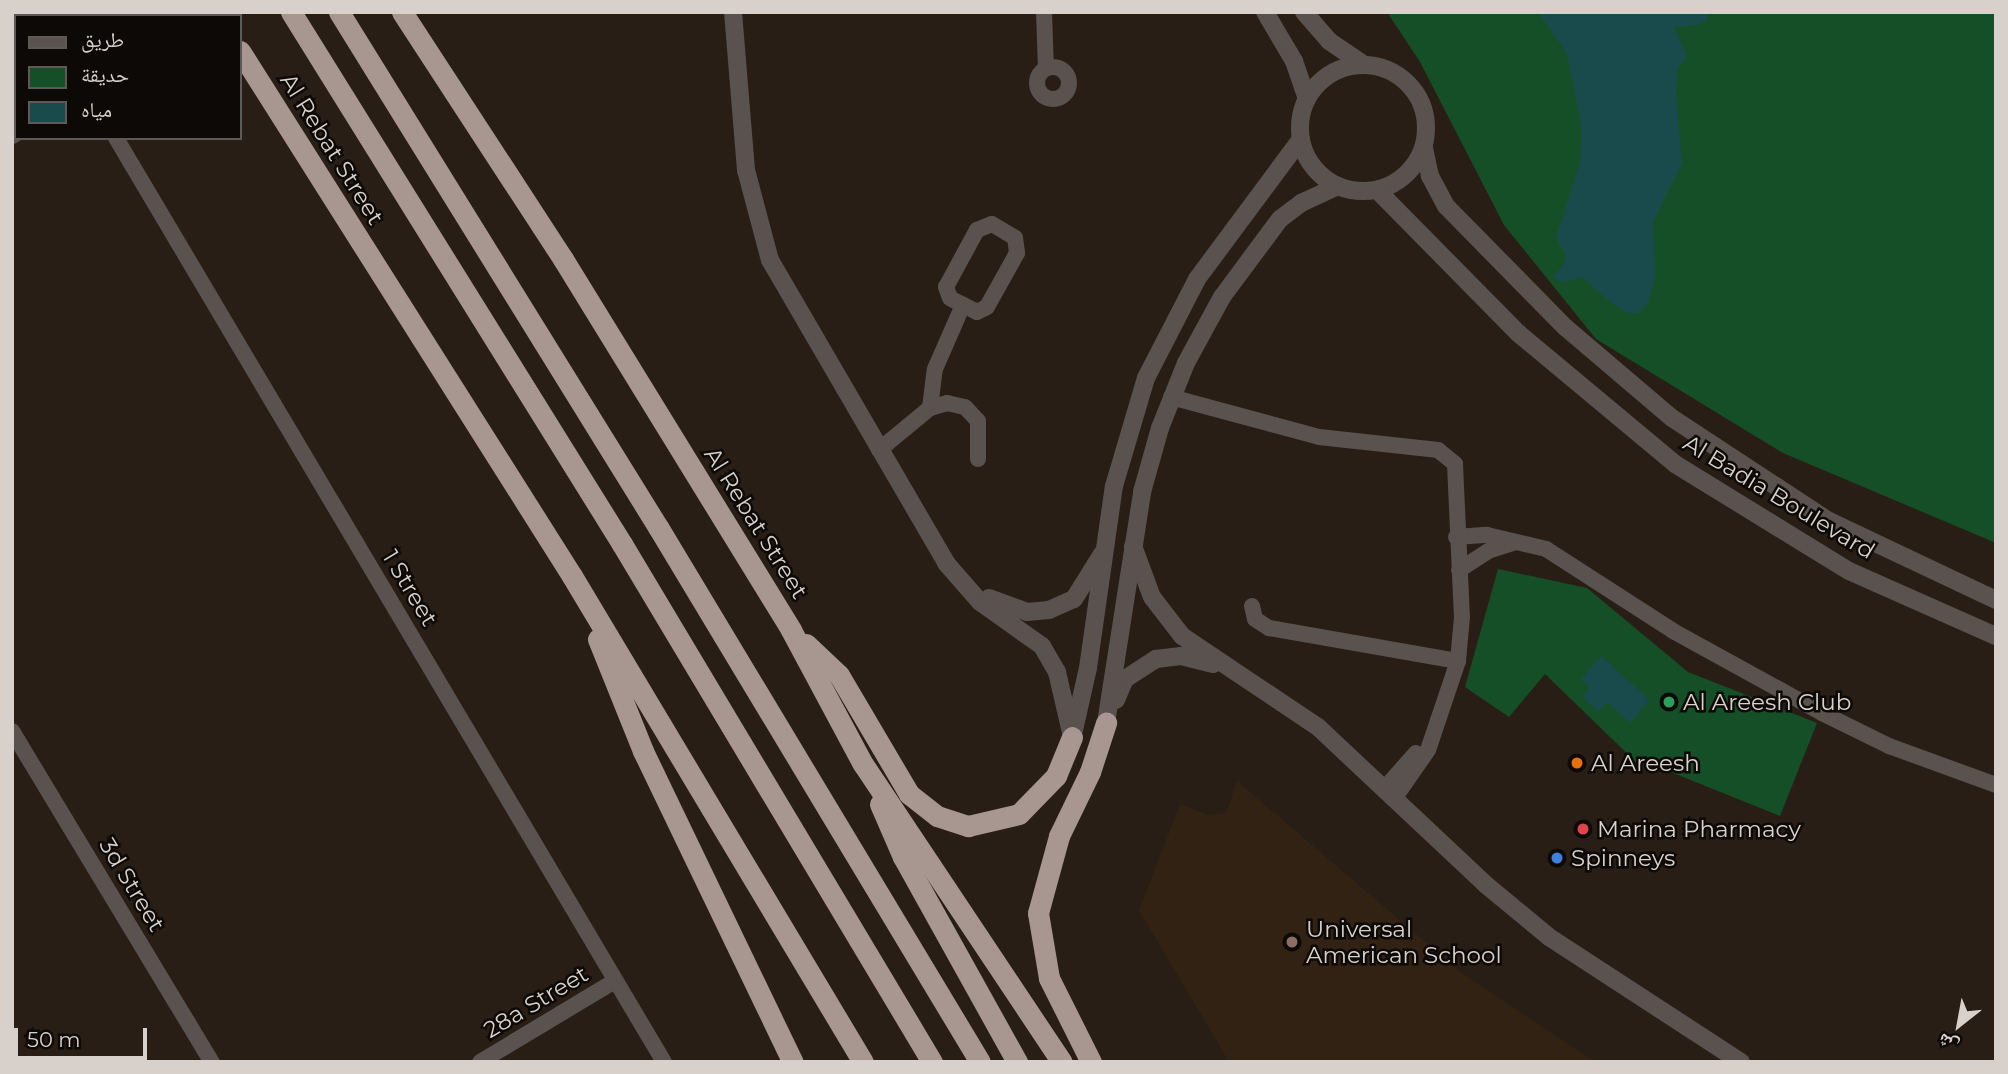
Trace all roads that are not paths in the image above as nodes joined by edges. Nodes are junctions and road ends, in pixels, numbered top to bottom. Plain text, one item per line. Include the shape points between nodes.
1 (291, 12) edge
2 (339, 12) edge
3 (402, 12) edge
4 (733, 12) edge
5 (1044, 12) edge
6 (1265, 12) edge
7 (1304, 12) edge
8 (242, 54) edge
9 (1363, 64) junction
10 (242, 67) edge
11 (1046, 68) dead end
12 (1307, 99) junction
13 (277, 112) junction
14 (1301, 139) junction
15 (117, 140) edge
16 (1424, 148) junction
17 (1338, 186) junction
18 (1377, 190) junction
19 (963, 305) junction
20 (1171, 397) junction
21 (930, 408) junction
22 (879, 450) junction
23 (978, 459) dead end
24 (1456, 537) junction
25 (1109, 542) junction
26 (1517, 542) junction
27 (1133, 546) junction
28 (1459, 570) junction
29 (572, 576) junction
30 (967, 589) junction
31 (1996, 600) edge
32 (1252, 607) dead end
33 (791, 630) junction
34 (1996, 636) edge
35 (1458, 661) junction
36 (1235, 672) junction
37 (1106, 723) junction
38 (12, 731) edge
39 (1072, 737) junction
40 (863, 764) junction
41 (1996, 786) edge
42 (1389, 794) junction
43 (615, 981) junction
44 (212, 1062) edge
45 (481, 1062) edge
46 (664, 1062) edge
47 (793, 1062) edge
48 (863, 1062) edge
49 (932, 1062) edge
50 (980, 1062) edge
51 (1017, 1062) edge
52 (1062, 1062) edge
53 (1091, 1062) edge
54 (1741, 1062) edge

1 - 49 highway, Al Rebat Street via 622,544
2 - 50 highway via 658,527
3 - 33 highway, Al Rebat Street via 563,259
4 - 22 street via 746,170 755,216 782,284
5 - 11 street
6 - 12 street via 1294,61
7 - 9 street via 1329,41
8 - 13 highway, Al Rebat Street
9 - 12 street via 1336,70
9 - 16 street via 1389,70 1411,86 1424,108
10 - 13 highway
12 - 14 street
13 - 29 highway, Al Rebat Street
14 - 17 street via 1310,162
14 - 25 street via 1204,268 1161,344 1122,449
15 - 43 street, 1 Street
16 - 18 street via 1411,171
16 - 31 street, Al Badia Boulevard via 1434,187 1446,206 1565,327 1672,418 1829,521
17 - 18 street
17 - 20 street via 1301,203 1271,229 1216,307
18 - 34 street, Al Badia Boulevard via 1518,333 1675,464 1849,571
19 - 19 street via 950,298 946,287 977,230 992,224 1015,238 1017,253 984,310
19 - 21 street via 936,369
20 - 24 street via 1319,438 1445,453 1458,471
20 - 27 street via 1144,481
21 - 22 street
21 - 23 street via 947,402 972,413 981,430
22 - 30 street via 922,528
24 - 26 street via 1487,535
24 - 28 street
25 - 30 street via 1074,599 1049,610 1027,612
25 - 39 street
26 - 28 street via 1488,551
26 - 41 street via 1558,555 1673,631 1833,719
27 - 36 street via 1165,618
27 - 37 street
28 - 35 street
29 - 47 highway via 643,751
29 - 48 highway, Al Rebat Street
30 - 39 street via 1042,646 1057,672
32 - 35 street via 1255,619 1269,628
33 - 39 highway via 839,675 909,794 937,816 968,825 1019,814 1056,776
33 - 40 highway, Al Rebat Street
35 - 42 street via 1431,741
36 - 37 street via 1181,656 1144,663 1125,679
36 - 42 street via 1312,723
37 - 53 highway via 1090,772 1059,836 1038,913 1049,978
38 - 44 street, 3d Street
40 - 51 highway via 903,857
40 - 52 highway, Al Rebat Street
42 - 54 street via 1549,937
43 - 45 street, 28a Street
43 - 46 street, 1 Street

